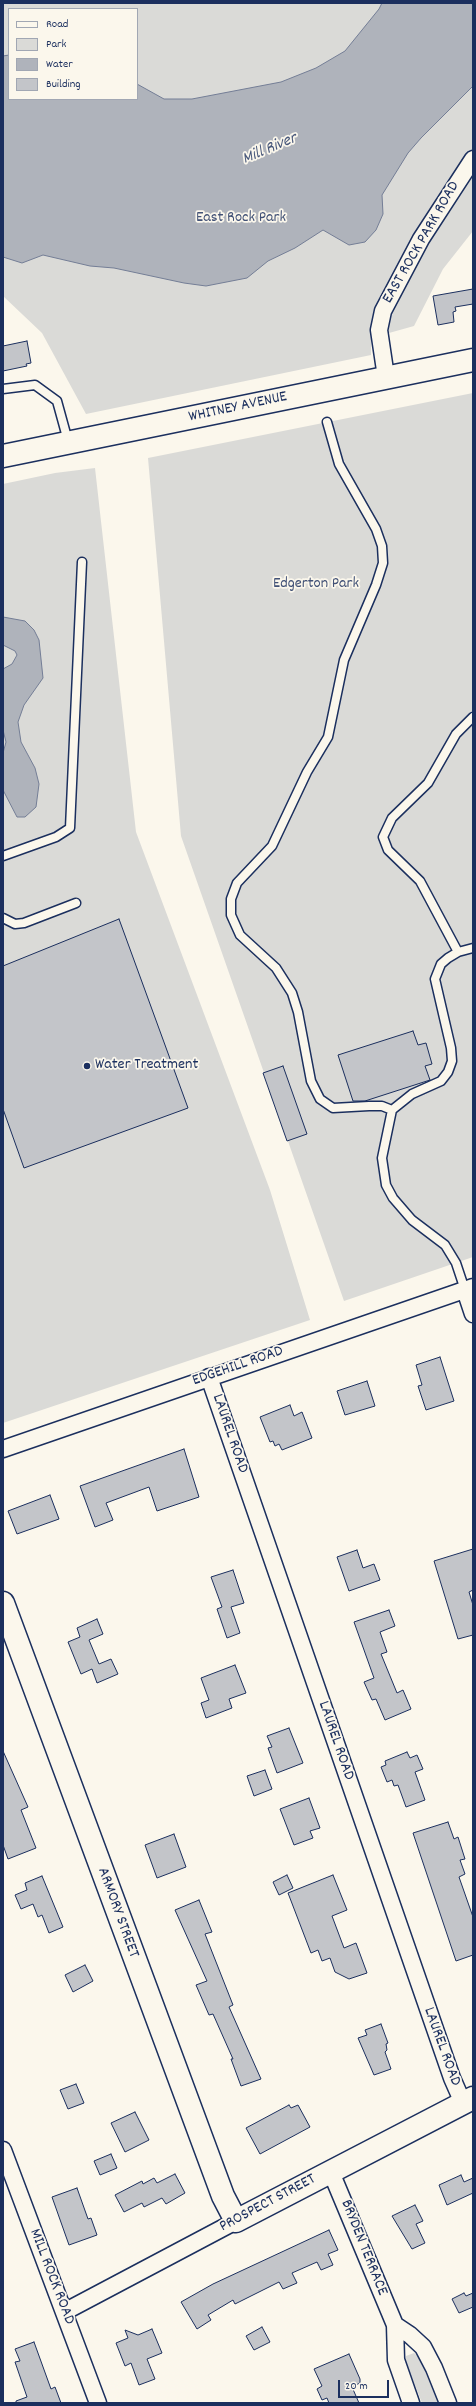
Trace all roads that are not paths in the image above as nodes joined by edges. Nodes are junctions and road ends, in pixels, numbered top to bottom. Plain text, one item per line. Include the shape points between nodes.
1 (473, 159) edge
2 (473, 360) edge
3 (386, 377) junction
4 (3, 389) edge
5 (327, 422) dead end
6 (68, 442) junction
7 (3, 456) edge
8 (82, 562) dead end
9 (473, 717) edge
10 (3, 856) edge
11 (76, 903) dead end
12 (3, 918) edge
13 (473, 948) edge
14 (458, 952) junction
15 (392, 1110) junction
16 (469, 1288) edge
17 (473, 1314) edge
18 (209, 1377) junction
19 (3, 1449) edge
20 (3, 1603) edge
21 (468, 2101) edge
22 (3, 2150) edge
23 (331, 2172) junction
24 (236, 2221) junction
25 (64, 2312) junction
26 (395, 2325) junction
27 (98, 2403) edge
28 (411, 2403) edge
29 (448, 2403) edge

1 - 3 street, EAST ROCK PARK ROAD via 421,238 383,311 379,330
2 - 3 main road, WHITNEY AVENUE
3 - 6 main road, WHITNEY AVENUE
4 - 6 lane via 35,386 57,400
5 - 15 lane via 342,469 376,528 382,546 383,563 344,660 328,737 307,772 272,846 237,883 231,899 231,915 240,935 276,968 292,993 311,1081 320,1099 333,1108 375,1106
6 - 7 main road, WHITNEY AVENUE
8 - 10 lane via 70,828 56,837
9 - 14 lane via 456,734 428,783 392,818 383,837 388,850 420,881
11 - 12 lane via 24,923 15,924
13 - 14 lane
14 - 15 lane via 441,964 435,979 451,1048 452,1061 448,1072 441,1081 412,1094
15 - 16 lane via 382,1158 386,1185 401,1209 445,1245
16 - 17 street
16 - 18 street, EDGEHILL ROAD
18 - 19 street, EDGEHILL ROAD
18 - 21 street, LAUREL ROAD via 452,2078
20 - 24 main road, ARMORY STREET via 220,2188
21 - 23 main road, PROSPECT STREET
22 - 25 street, MILL ROCK ROAD
23 - 24 main road, PROSPECT STREET
23 - 26 street, BRYDEN TERRACE
24 - 25 street, PROSPECT STREET
25 - 27 street, MILL ROCK ROAD
26 - 28 street, BRYDEN TERRACE via 396,2360
26 - 29 street via 422,2347 434,2368

